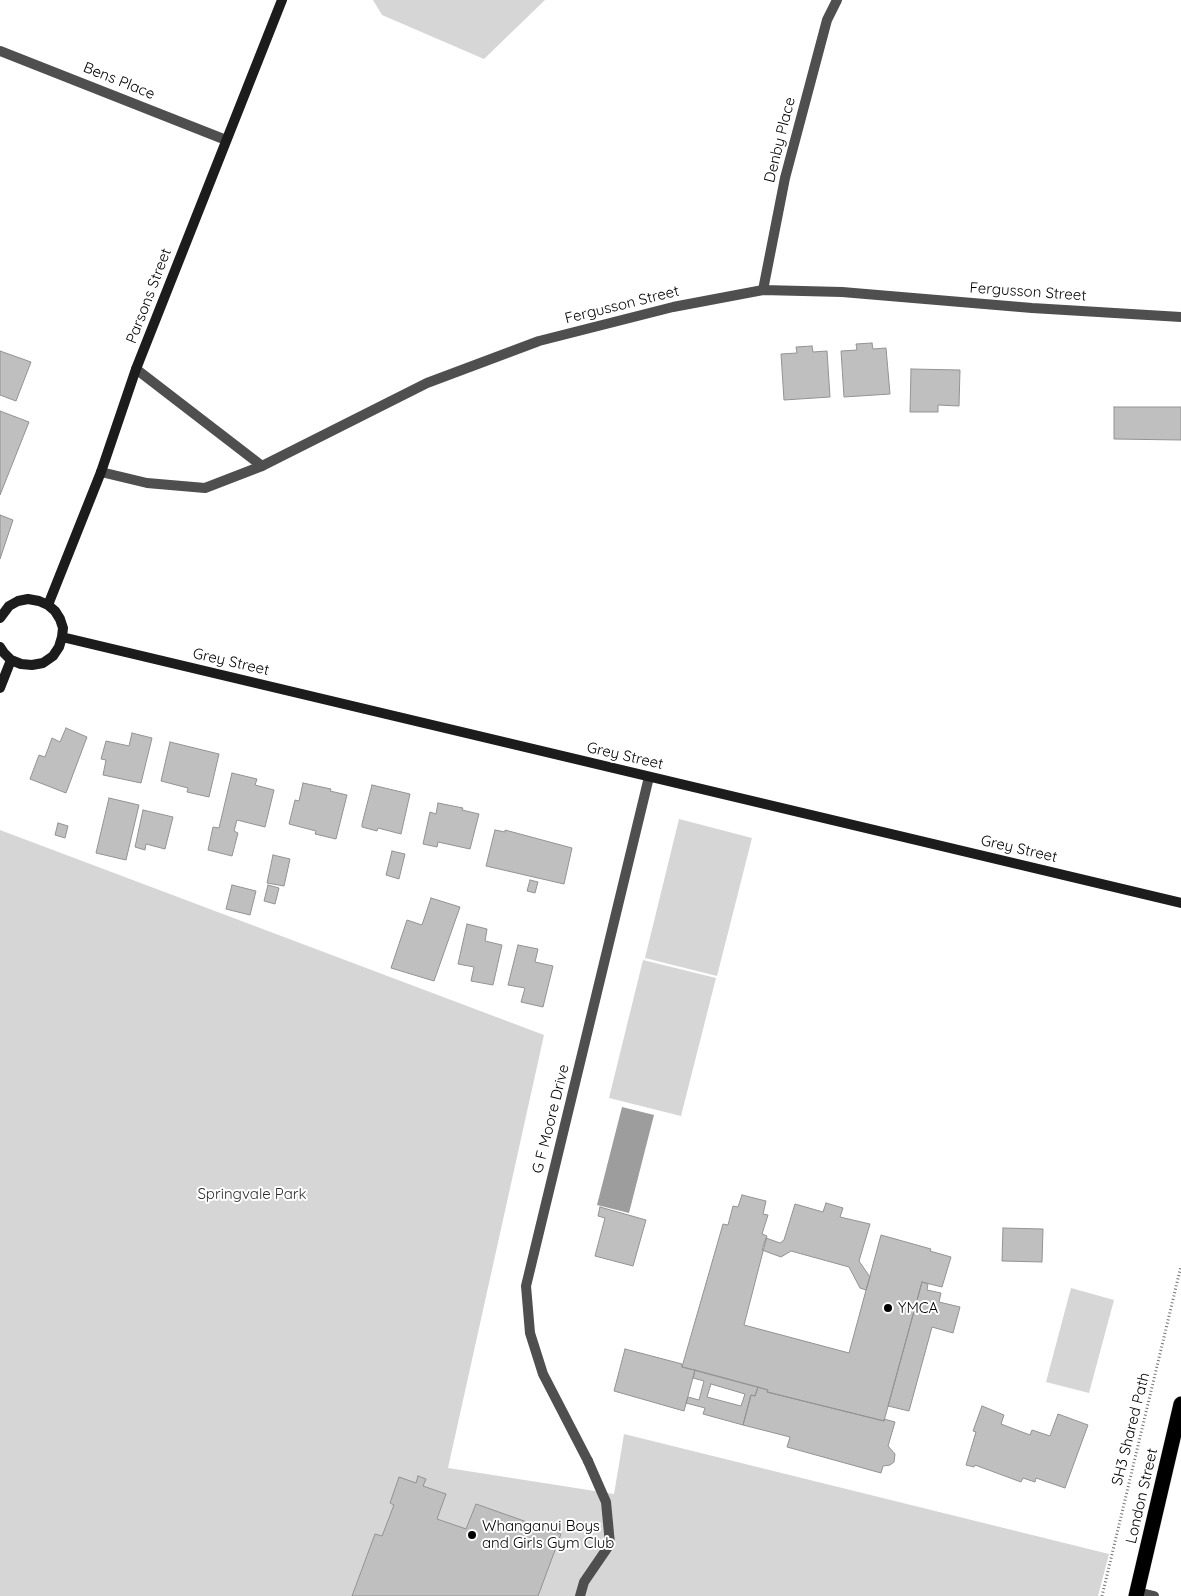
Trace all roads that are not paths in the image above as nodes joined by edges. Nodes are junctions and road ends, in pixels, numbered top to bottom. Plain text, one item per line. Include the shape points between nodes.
1 (282, 0) edge
2 (837, 0) edge
3 (0, 51) edge
4 (226, 140) junction
5 (763, 290) junction
6 (1181, 317) edge
7 (136, 369) junction
8 (262, 466) junction
9 (101, 472) junction
10 (48, 605) junction
11 (0, 618) edge
12 (62, 637) junction
13 (0, 647) edge
14 (11, 660) junction
15 (0, 688) edge
16 (649, 777) junction
17 (1181, 903) edge
18 (1181, 1404) edge
19 (1137, 1594) edge
20 (580, 1596) edge
21 (1154, 1596) edge

1 - 4 main road, Parsons Street
2 - 5 street, Denby Place via 827,20 785,178
3 - 4 street, Bens Place
4 - 7 main road, Parsons Street
5 - 6 street, Fergusson Street via 842,292
5 - 8 street, Fergusson Street via 673,307 539,341 427,383
7 - 8 street
7 - 9 main road, Parsons Street
8 - 9 street, Fergusson Street via 205,488 146,482
9 - 10 main road, Parsons Street
10 - 11 main road via 39,600 18,601 9,606
10 - 12 main road via 60,619
12 - 14 main road via 56,652 43,662 32,665
12 - 16 main road, Grey Street
13 - 14 main road
14 - 15 main road
16 - 17 main road, Grey Street
16 - 20 street, G F Moore Drive via 526,1286 530,1333 543,1374 606,1502 610,1544 584,1582
18 - 19 highway, London Street
19 - 21 street

